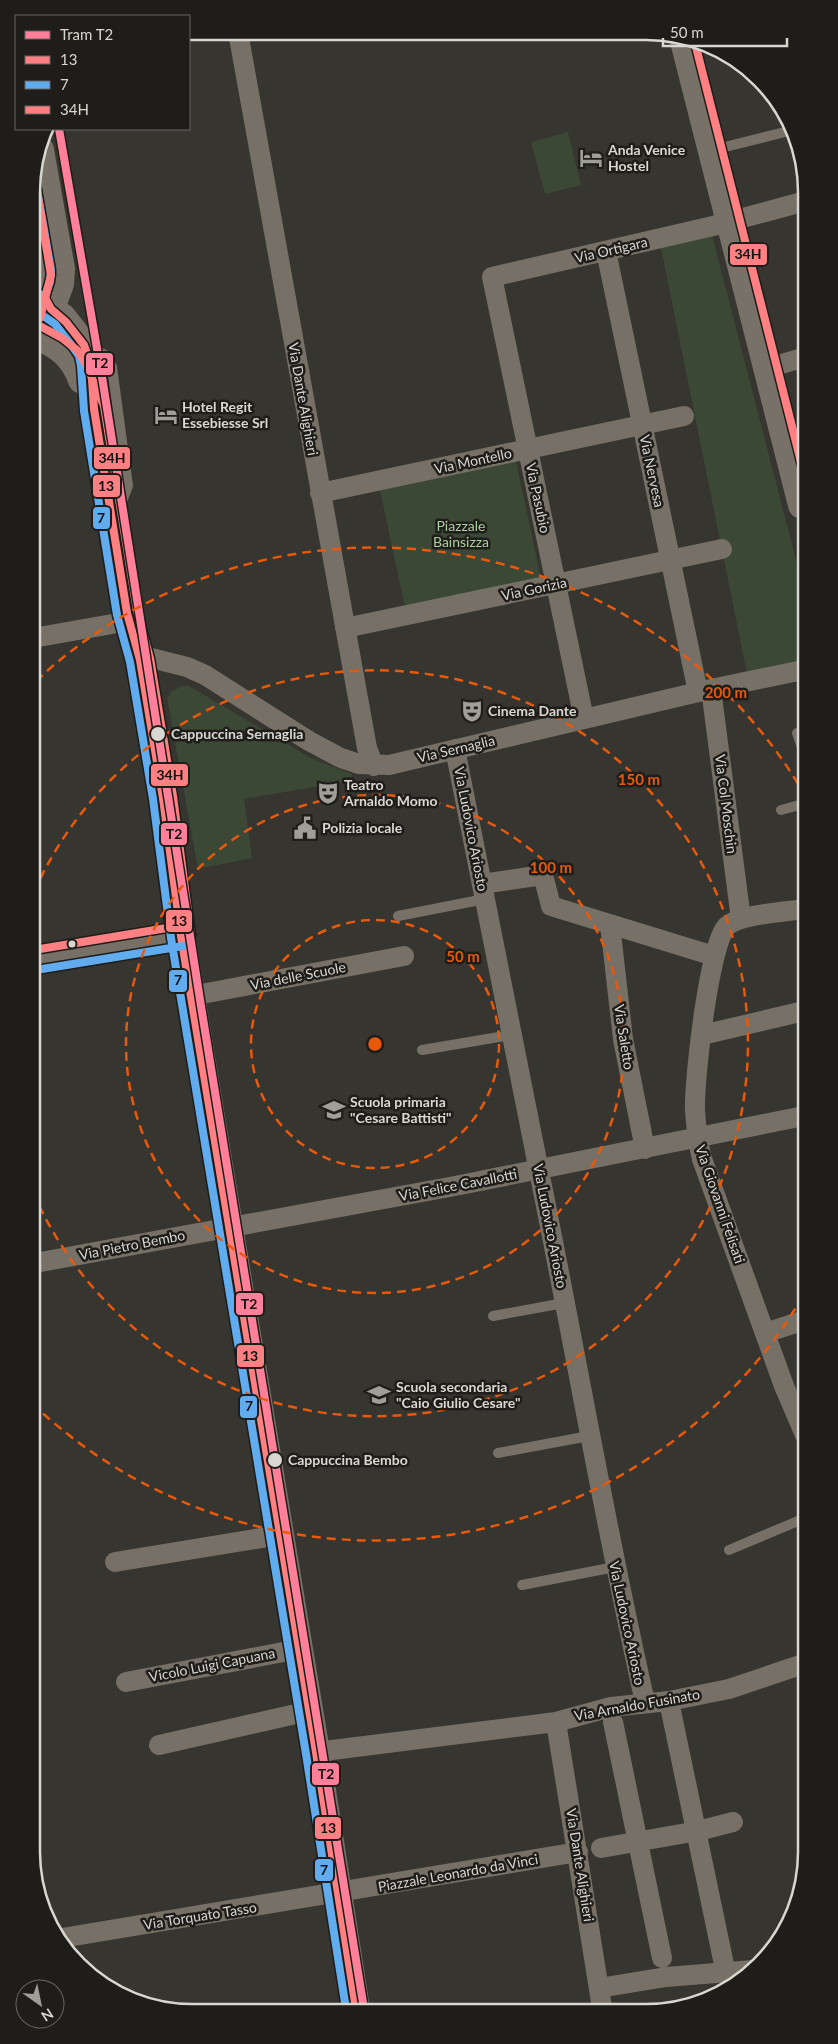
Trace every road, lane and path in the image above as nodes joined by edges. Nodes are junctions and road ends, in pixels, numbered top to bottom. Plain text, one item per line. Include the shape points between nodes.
1 (239, 40) edge
2 (685, 45) edge
3 (785, 132) edge
4 (713, 150) junction
5 (43, 164) edge
6 (798, 203) edge
7 (731, 222) junction
8 (606, 251) junction
9 (492, 277) joint
10 (41, 299) edge
11 (40, 331) edge
12 (40, 337) edge
13 (80, 340) junction
14 (798, 359) edge
15 (768, 368) junction
16 (94, 409) junction
17 (684, 416) dead end
18 (642, 425) junction
19 (519, 454) junction
20 (798, 489) edge
21 (320, 493) junction
22 (116, 509) junction
23 (722, 549) dead end
24 (670, 560) junction
25 (546, 583) junction
26 (345, 628) junction
27 (40, 638) edge
28 (138, 641) junction
29 (798, 671) edge
30 (705, 690) junction
31 (584, 719) junction
32 (797, 733) dead end
33 (798, 736) edge
34 (455, 749) junction
35 (374, 766) junction
36 (798, 805) edge
37 (781, 810) dead end
38 (483, 892) junction
39 (798, 910) edge
40 (398, 916) dead end
41 (741, 919) junction
42 (610, 924) junction
43 (181, 936) junction
44 (714, 956) junction
45 (395, 958) dead end
46 (40, 959) edge
47 (191, 996) junction
48 (798, 1012) edge
49 (702, 1035) junction
50 (510, 1036) junction
51 (422, 1050) dead end
52 (798, 1117) edge
53 (697, 1138) junction
54 (645, 1149) junction
55 (539, 1170) junction
56 (229, 1227) junction
57 (40, 1263) edge
58 (564, 1304) junction
59 (493, 1316) dead end
60 (798, 1322) edge
61 (765, 1333) junction
62 (798, 1419) edge
63 (589, 1436) junction
64 (498, 1453) dead end
65 (798, 1521) edge
66 (280, 1535) junction
67 (728, 1550) dead end
68 (115, 1562) dead end
69 (615, 1567) junction
70 (522, 1586) dead end
71 (298, 1649) junction
72 (798, 1666) edge
73 (126, 1682) dead end
74 (645, 1702) junction
75 (309, 1711) junction
76 (671, 1711) dead end
77 (556, 1722) junction
78 (614, 1722) dead end
79 (159, 1745) dead end
80 (316, 1752) junction
81 (733, 1822) dead end
82 (698, 1831) junction
83 (639, 1840) junction
84 (601, 1848) dead end
85 (578, 1852) junction
86 (338, 1894) junction
87 (66, 1937) edge
88 (662, 1958) dead end
89 (738, 1972) edge
90 (726, 1974) junction
91 (600, 1988) junction
92 (355, 2004) edge
93 (602, 2004) edge

1 - 21 street, Via Dante Alighieri
2 - 4 street
3 - 4 lane
4 - 7 street
5 - 10 street via 61,275
6 - 7 street, Via Ortigara
7 - 8 street, Via Ortigara
7 - 15 street
8 - 9 street, Via Ortigara
8 - 18 street, Via Nervesa
9 - 19 street, Via Pasubio
10 - 11 street via 49,323
10 - 13 street
12 - 16 street via 69,354
13 - 16 street via 91,365
13 - 22 lane via 105,355 111,365 128,486
14 - 15 street
15 - 20 street
16 - 22 street
17 - 18 street, Via Montello
18 - 19 street, Via Montello
18 - 24 street, Via Nervesa
19 - 21 street, Via Montello
19 - 25 street, Via Pasubio
21 - 26 street, Via Dante Alighieri
22 - 28 street
23 - 24 street, Via Gorizia
24 - 25 street, Via Gorizia
24 - 30 street, Via Nervesa
25 - 26 street, Via Gorizia
25 - 31 street, Via Pasubio
26 - 35 street, Via Dante Alighieri via 367,748
27 - 28 street
28 - 35 street, Via Sernaglia via 197,671 324,750 359,764
28 - 43 street
29 - 30 street, Via Sernaglia
30 - 31 street, Via Sernaglia
30 - 41 street, Via Col Moschin
31 - 34 street, Via Sernaglia
32 - 33 lane
34 - 35 street, Via Sernaglia
34 - 38 street, Via Ludovico Ariosto
36 - 37 lane
38 - 40 lane
38 - 42 street via 543,875 552,906
38 - 50 street, Via Ludovico Ariosto
39 - 41 street, Via Giovanni Felisati
41 - 44 street, Via Giovanni Felisati via 728,926 720,937
42 - 44 street
42 - 54 street, Via Saletto via 623,1039
43 - 46 street
43 - 47 street
44 - 49 street, Via Giovanni Felisati
45 - 47 street, Via delle Scuole
47 - 56 street
48 - 49 street
49 - 53 street, Via Giovanni Felisati via 695,1109
50 - 51 lane
50 - 55 street, Via Ludovico Ariosto
52 - 53 street, Via Felice Cavallotti
53 - 54 street, Via Felice Cavallotti
53 - 61 street, Via Giovanni Felisati
54 - 55 street, Via Felice Cavallotti
55 - 56 street, Via Felice Cavallotti
55 - 58 street, Via Ludovico Ariosto
56 - 57 street, Via Pietro Bembo
56 - 66 street
58 - 59 lane
58 - 63 street, Via Ludovico Ariosto
60 - 61 street
61 - 62 street, Via Giovanni Felisati
63 - 64 lane
63 - 69 street, Via Ludovico Ariosto
65 - 67 lane
66 - 68 street
66 - 71 street
69 - 70 lane
69 - 74 street, Via Ludovico Ariosto
71 - 73 street, Vicolo Luigi Capuana
71 - 75 street
72 - 74 street, Via Arnaldo Fusinato via 729,1688 669,1701
74 - 77 street, Via Arnaldo Fusinato
75 - 79 street
75 - 80 street
76 - 82 street
77 - 80 street, Via Arnaldo Fusinato
77 - 85 street, Via Dante Alighieri
78 - 83 street
80 - 86 street
81 - 82 street
82 - 83 street
82 - 90 street
83 - 84 street
83 - 88 street
85 - 86 street, Piazzale Leonardo da Vinci
85 - 91 street, Via Dante Alighieri
86 - 87 street, Via Torquato Tasso
86 - 92 street
89 - 90 street
90 - 91 street via 666,1977
91 - 93 street, Via Dante Alighieri

